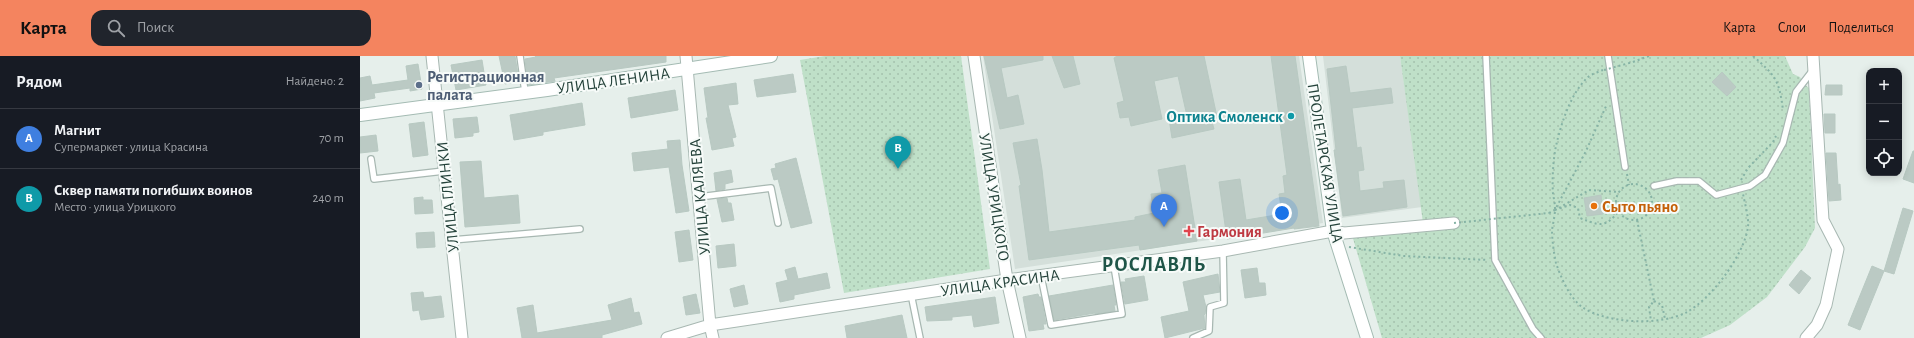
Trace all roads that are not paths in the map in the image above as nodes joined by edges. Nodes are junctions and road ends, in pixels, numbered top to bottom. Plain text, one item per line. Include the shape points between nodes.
1 (432, 56) edge
2 (520, 56) edge
3 (686, 56) edge
4 (771, 56) edge
5 (974, 56) edge
6 (1309, 56) edge
7 (1486, 56) edge
8 (1608, 56) edge
9 (1813, 56) edge
10 (1814, 69) junction
11 (687, 70) junction
12 (525, 92) junction
13 (437, 106) junction
14 (360, 115) edge
15 (371, 159) dead end
16 (1626, 167) road end
17 (444, 171) junction
18 (1654, 186) dead end
19 (699, 198) junction
20 (778, 223) dead end
21 (1454, 223) road end
22 (580, 229) dead end
23 (1334, 231) junction
24 (452, 240) junction
25 (1223, 251) junction
26 (1114, 266) junction
27 (1041, 276) junction
28 (1007, 280) junction
29 (911, 294) junction
30 (710, 325) junction
31 (462, 338) edge
32 (667, 338) edge
33 (713, 338) edge
34 (920, 338) edge
35 (1020, 338) edge
36 (1193, 338) edge
37 (1367, 338) edge
38 (1541, 338) edge
39 (1806, 338) edge

1 - 13 street, УЛИЦА ГЛИНКИ
2 - 12 lane
3 - 11 street, УЛИЦА КАЛЯЕВА
4 - 11 main road, УЛИЦА ЛЕНИНА
5 - 28 street, УЛИЦА УРИЦКОГО
6 - 23 main road, ПРОЛЕТАРСКАЯ УЛИЦА
7 - 38 lane via 1495,260 1533,329
8 - 16 lane
9 - 10 street
10 - 18 lane via 1796,92 1783,143 1764,175 1750,186 1716,195 1699,181 1677,181
10 - 39 street via 1823,220 1838,248 1826,305 1817,325
11 - 12 main road, УЛИЦА ЛЕНИНА
11 - 19 street, УЛИЦА КАЛЯЕВА
12 - 13 main road, УЛИЦА ЛЕНИНА
13 - 14 main road, УЛИЦА ЛЕНИНА
13 - 17 street, УЛИЦА ГЛИНКИ
15 - 17 lane via 374,180
17 - 24 street, УЛИЦА ГЛИНКИ
19 - 20 lane via 771,188
19 - 30 street, УЛИЦА КАЛЯЕВА
21 - 23 street, УЛИЦА КРАСИНА
22 - 24 lane
23 - 25 street, УЛИЦА КРАСИНА
23 - 37 main road, ПРОЛЕТАРСКАЯ УЛИЦА
24 - 31 street, УЛИЦА ГЛИНКИ
25 - 26 street, УЛИЦА КРАСИНА
25 - 36 lane via 1224,303 1210,307 1209,331
26 - 27 street, УЛИЦА КРАСИНА
26 - 27 lane via 1122,314 1051,326
27 - 28 street, УЛИЦА КРАСИНА
28 - 29 street, УЛИЦА КРАСИНА
28 - 35 street, УЛИЦА УРИЦКОГО
29 - 30 street, УЛИЦА КРАСИНА
29 - 34 lane
30 - 32 street, УЛИЦА КРАСИНА
30 - 33 street, УЛИЦА КАЛЯЕВА

